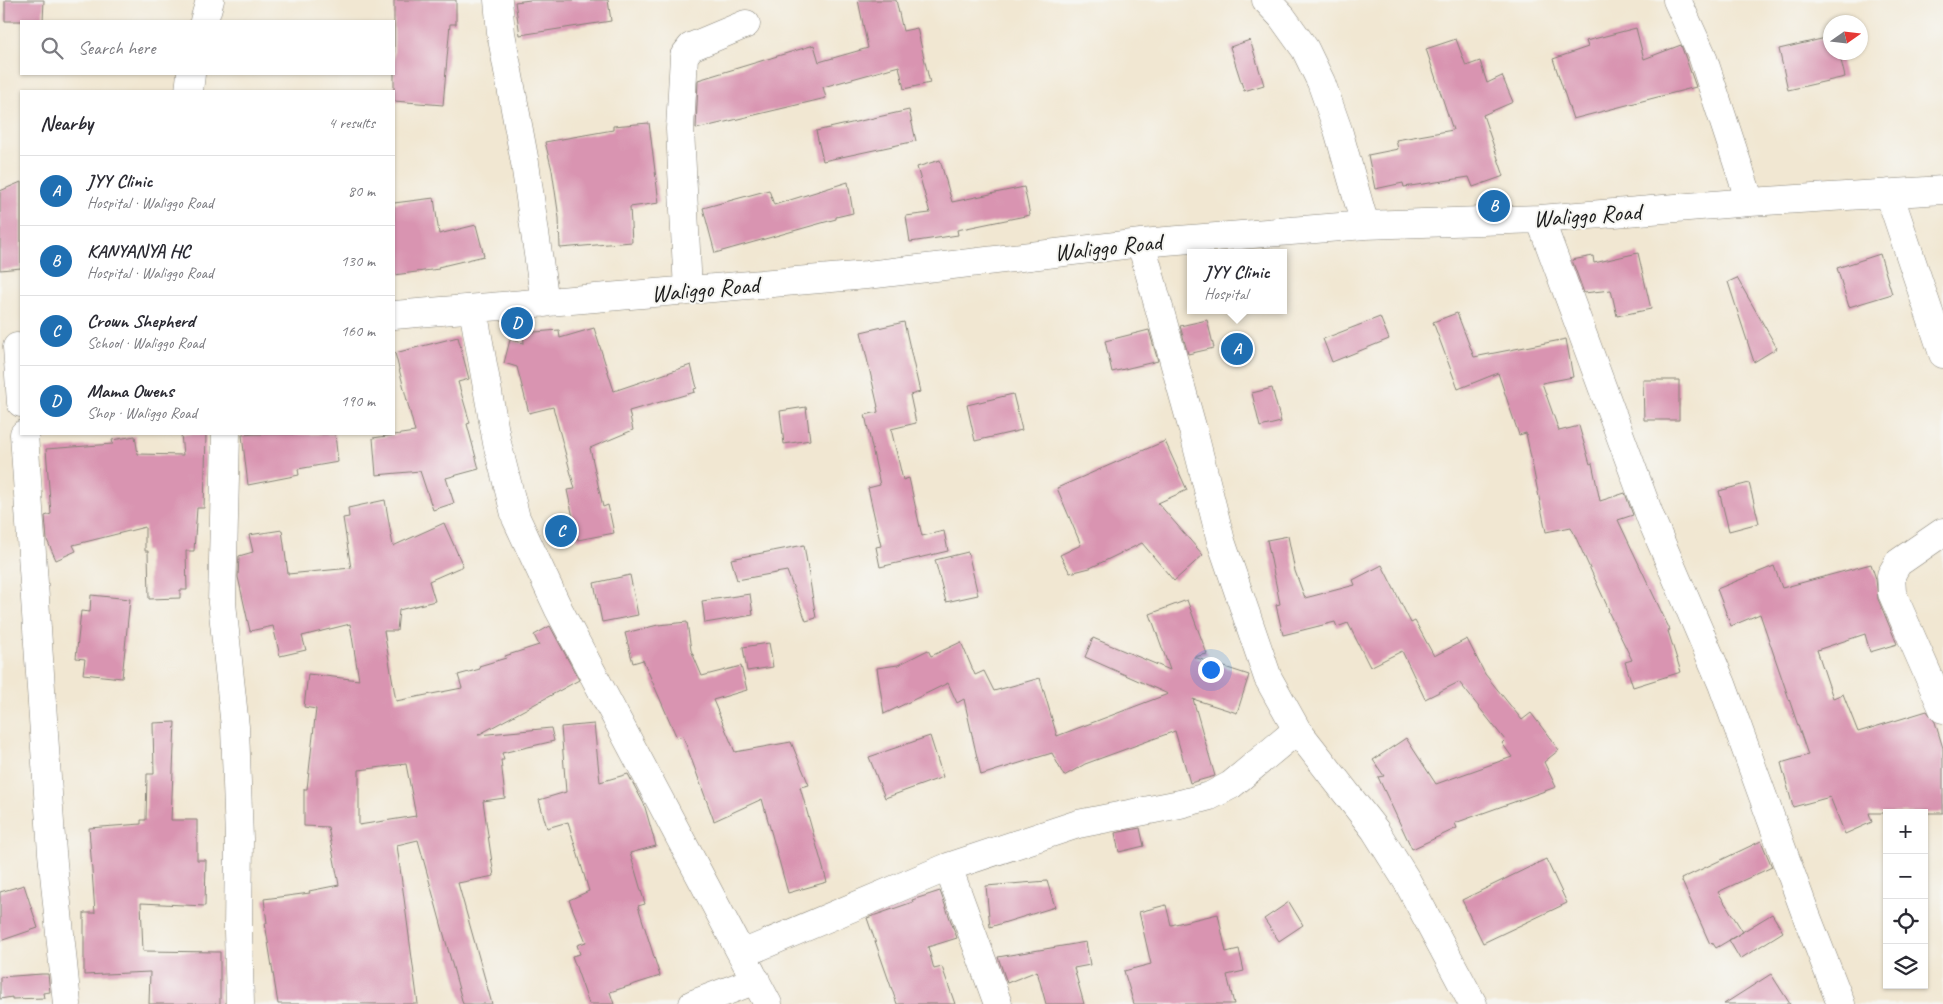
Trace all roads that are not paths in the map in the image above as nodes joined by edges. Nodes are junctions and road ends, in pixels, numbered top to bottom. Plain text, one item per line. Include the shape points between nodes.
1 (210, 0) edge
2 (498, 0) edge
3 (1266, 0) edge
4 (1677, 0) edge
5 (204, 20) edge
6 (746, 24) dead end
7 (191, 75) edge
8 (189, 90) edge
9 (1943, 190) edge
10 (1889, 193) junction
11 (1750, 202) junction
12 (1540, 219) junction
13 (1365, 225) junction
14 (1141, 243) junction
15 (688, 291) junction
16 (545, 303) junction
17 (473, 309) junction
18 (395, 315) edge
19 (13, 347) edge
20 (1943, 354) edge
21 (20, 396) edge
22 (24, 435) edge
23 (226, 435) edge
24 (1943, 532) edge
25 (1943, 709) edge
26 (1297, 730) junction
27 (948, 867) junction
28 (742, 954) junction
29 (756, 980) junction
30 (67, 1004) edge
31 (240, 1004) edge
32 (693, 1004) edge
33 (768, 1004) edge
34 (998, 1004) edge
35 (1473, 1004) edge
36 (1841, 1004) edge

1 - 5 street
2 - 16 street
3 - 13 street via 1305,49 1321,82
4 - 11 street via 1702,55
6 - 15 street via 691,47 684,56 680,129
7 - 8 street
9 - 10 street, Waliggo Road
10 - 11 street, Waliggo Road
10 - 20 street
11 - 12 street, Waliggo Road
12 - 13 street, Waliggo Road
12 - 36 street via 1647,510 1722,684
13 - 14 street, Waliggo Road
14 - 15 street, Waliggo Road via 867,275
14 - 26 street via 1221,541 1268,678
15 - 16 street, Waliggo Road
16 - 17 street, Waliggo Road
17 - 18 street, Waliggo Road
17 - 28 street via 497,443 516,518 559,610
19 - 21 street
22 - 30 street via 52,853
23 - 31 street via 222,603 235,727
24 - 25 street via 1898,563 1891,575 1892,594
26 - 27 street via 1231,785 1210,796 1078,824
26 - 35 street via 1375,830 1407,881
27 - 28 street
27 - 34 street
28 - 29 street
29 - 32 street
29 - 33 street

